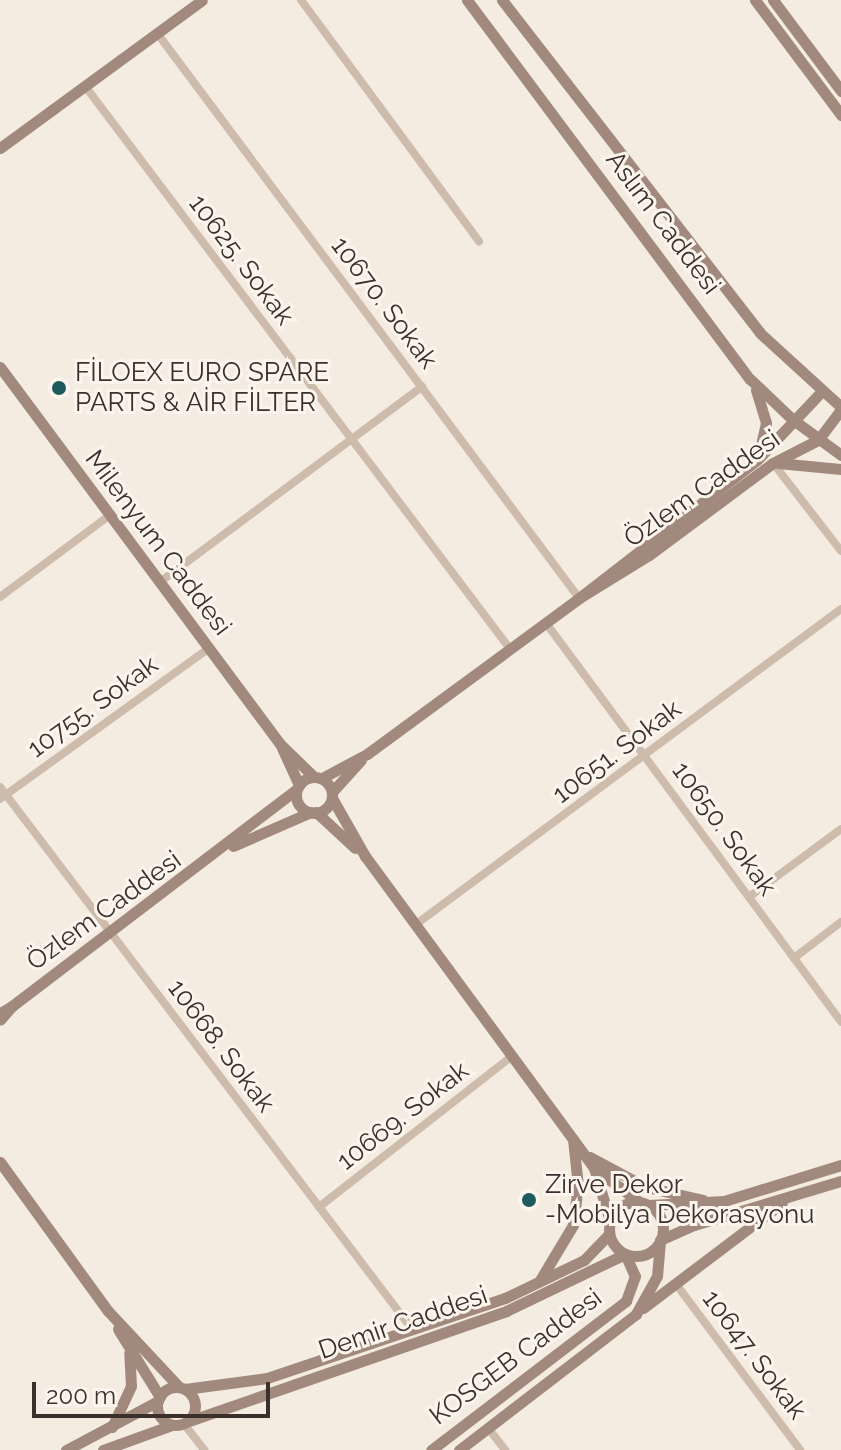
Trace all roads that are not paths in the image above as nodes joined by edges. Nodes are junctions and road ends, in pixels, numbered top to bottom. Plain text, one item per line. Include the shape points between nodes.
1 (202, 0) edge
2 (301, 0) edge
3 (467, 0) edge
4 (502, 0) edge
5 (755, 0) edge
6 (773, 0) edge
7 (157, 33) junction
8 (85, 86) junction
9 (841, 91) edge
10 (841, 115) edge
11 (0, 148) edge
12 (479, 241) dead end
13 (2, 373) edge
14 (750, 379) junction
15 (422, 387) junction
16 (821, 392) junction
17 (841, 408) edge
18 (792, 419) junction
19 (352, 440) junction
20 (818, 440) junction
21 (841, 455) edge
22 (757, 460) junction
23 (773, 463) junction
24 (841, 469) edge
25 (110, 515) junction
26 (841, 551) edge
27 (160, 582) junction
28 (0, 597) edge
29 (579, 598) junction
30 (841, 609) edge
31 (546, 623) junction
32 (209, 648) junction
33 (510, 649) junction
34 (280, 744) junction
35 (367, 754) junction
36 (645, 756) junction
37 (318, 778) junction
38 (298, 787) junction
39 (2, 794) edge
40 (332, 795) junction
41 (314, 812) junction
42 (841, 829) edge
43 (221, 851) junction
44 (365, 856) junction
45 (749, 897) junction
46 (841, 922) edge
47 (415, 925) junction
48 (110, 933) junction
49 (794, 958) junction
50 (12, 1006) junction
51 (0, 1013) edge
52 (0, 1020) edge
53 (841, 1022) edge
54 (512, 1056) junction
55 (573, 1139) junction
56 (584, 1154) junction
57 (0, 1162) edge
58 (841, 1165) edge
59 (594, 1168) junction
60 (841, 1181) edge
61 (788, 1198) junction
62 (724, 1201) junction
63 (646, 1204) junction
64 (319, 1207) junction
65 (610, 1221) junction
66 (609, 1234) junction
67 (660, 1240) junction
68 (625, 1254) junction
69 (676, 1284) junction
70 (535, 1285) junction
71 (108, 1311) junction
72 (636, 1314) junction
73 (412, 1329) junction
74 (126, 1344) junction
75 (182, 1388) junction
76 (159, 1399) junction
77 (182, 1424) junction
78 (488, 1428) junction
79 (109, 1431) junction
80 (66, 1450) edge
81 (103, 1450) edge
82 (204, 1450) edge
83 (431, 1450) edge
84 (459, 1450) edge
85 (505, 1450) edge
86 (800, 1450) edge

1 - 7 street
2 - 12 street
3 - 14 street, Aslım Caddesi
4 - 16 street, Aslım Caddesi via 760,333
5 - 10 street
6 - 9 street
7 - 8 street
7 - 15 street, 10670. Sokak
8 - 11 street
8 - 19 street, 10625. Sokak
13 - 25 street, Milenyum Caddesi
14 - 18 street, Aslım Caddesi
14 - 22 street via 766,423
15 - 19 street
15 - 29 street, 10670. Sokak
16 - 17 street, Aslım Caddesi
16 - 18 street, Özlem Caddesi
17 - 20 street, Özlem Caddesi
18 - 20 street, Aslım Caddesi
18 - 22 street, Özlem Caddesi
19 - 27 street
19 - 33 street, 10625. Sokak
20 - 21 street, Aslım Caddesi
20 - 23 street, Özlem Caddesi
22 - 29 street, Özlem Caddesi
23 - 24 street
23 - 26 street
23 - 29 street, Özlem Caddesi via 649,555
25 - 27 street, Milenyum Caddesi
25 - 28 street
27 - 32 street, Milenyum Caddesi
29 - 31 street, Özlem Caddesi
30 - 36 street, 10651. Sokak
31 - 33 street, Özlem Caddesi
31 - 36 street, 10650. Sokak
32 - 34 street, Milenyum Caddesi
32 - 39 street, 10755. Sokak
33 - 35 street, Özlem Caddesi
34 - 37 street
34 - 38 street
35 - 37 street, Özlem Caddesi
35 - 40 street, Özlem Caddesi
36 - 45 street, 10650. Sokak
36 - 47 street, 10651. Sokak
37 - 38 street, Özlem Caddesi
37 - 40 street
38 - 41 street via 300,806
38 - 43 street, Özlem Caddesi
39 - 48 street, 10668. Sokak
40 - 41 street, Özlem Caddesi
40 - 44 street
41 - 43 street, Özlem Caddesi
41 - 44 street
42 - 45 street
43 - 48 street, Özlem Caddesi
44 - 47 street
45 - 49 street, 10650. Sokak
46 - 49 street
47 - 54 street
48 - 50 street, Özlem Caddesi
48 - 64 street, 10668. Sokak
49 - 53 street, 10650. Sokak
50 - 51 street, Özlem Caddesi
50 - 52 street, Özlem Caddesi
54 - 55 street
54 - 64 street, 10669. Sokak
55 - 56 street
55 - 70 street via 578,1199 573,1225
56 - 59 street
56 - 62 street via 646,1187
57 - 71 street
58 - 62 street
59 - 63 street
59 - 65 street
60 - 61 street, KOSGEB Caddesi
61 - 67 street, KOSGEB Caddesi
61 - 69 street, KOSGEB Caddesi
62 - 63 street
63 - 65 street via 623,1205
63 - 67 street via 661,1221
64 - 73 street, 10668. Sokak
65 - 66 street
66 - 68 street
66 - 70 street, Demir Caddesi via 584,1260
67 - 68 street via 645,1254
67 - 72 street, KOSGEB Caddesi via 657,1276
68 - 77 street, Demir Caddesi via 506,1311
68 - 83 street, KOSGEB Caddesi via 634,1284 619,1308
69 - 72 street, KOSGEB Caddesi
69 - 86 street, 10647. Sokak
70 - 73 street, Demir Caddesi
71 - 74 street
71 - 75 street
72 - 78 street, KOSGEB Caddesi
73 - 75 street, Demir Caddesi via 267,1378
74 - 76 street
74 - 79 street via 131,1386
75 - 76 street
75 - 77 street via 195,1404
76 - 77 street via 160,1417
76 - 79 street
77 - 81 street, Demir Caddesi
77 - 82 street
78 - 84 street, KOSGEB Caddesi
78 - 85 street
79 - 80 street

